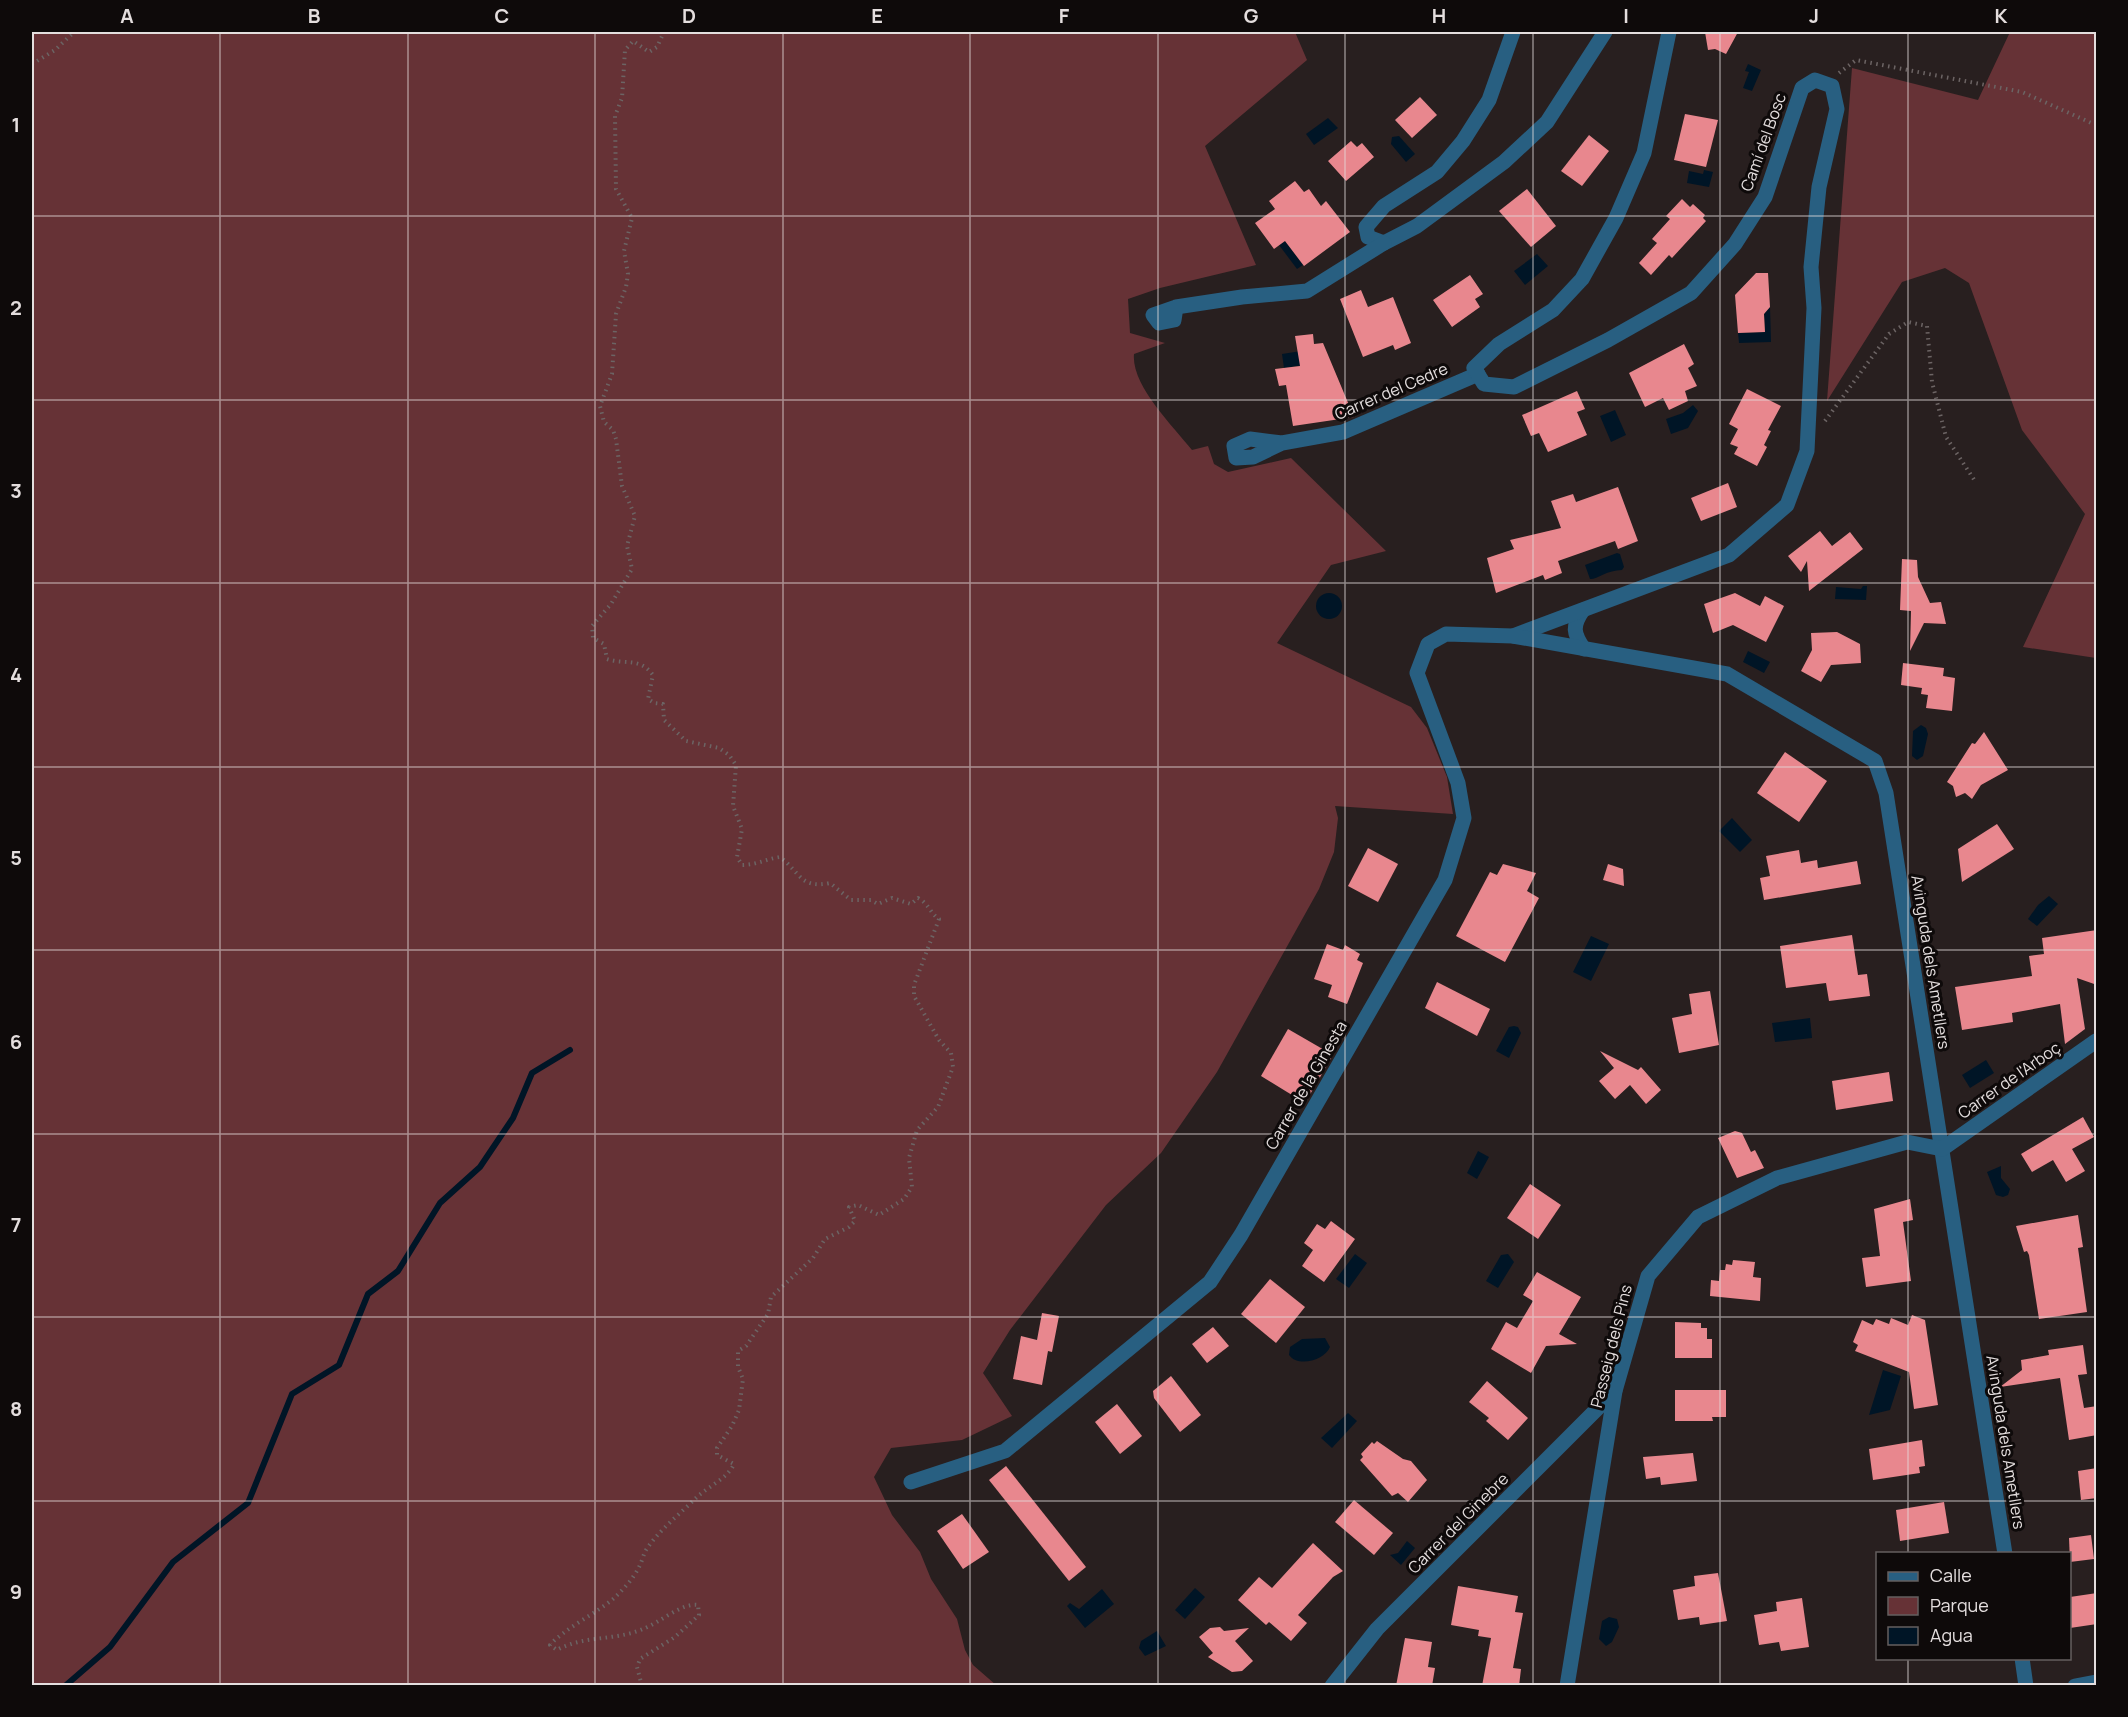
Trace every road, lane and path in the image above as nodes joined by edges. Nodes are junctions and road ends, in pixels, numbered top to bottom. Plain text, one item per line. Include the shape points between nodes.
1 (74, 32) edge
2 (664, 32) edge
3 (1513, 32) edge
4 (1605, 32) edge
5 (1669, 32) edge
6 (32, 63) edge
7 (1832, 86) junction
8 (2097, 125) edge
9 (1384, 243) junction
10 (1176, 307) dead end
11 (1478, 374) junction
12 (1808, 433) junction
13 (1282, 443) dead end
14 (1975, 480) dead end
15 (1583, 610) junction
16 (1514, 636) junction
17 (1584, 649) junction
18 (2097, 1041) edge
19 (1942, 1149) junction
20 (1615, 1391) junction
21 (911, 1482) dead end
22 (2005, 1552) edge
23 (2022, 1660) edge
24 (2097, 1682) edge
25 (642, 1686) edge
26 (1332, 1686) edge
27 (1567, 1686) edge
28 (2026, 1686) edge
29 (2075, 1686) edge

1 - 6 path via 55,50
2 - 25 path via 650,52 633,41 625,50 622,98 615,116 616,189 632,218 624,251 628,274 616,314 612,374 600,406 604,422 613,430 622,486 635,516 627,546 632,569 592,626 593,638 604,644 607,659 627,660 648,668 653,675 648,699 663,704 664,720 680,736 686,741 719,748 736,765 733,806 742,829 737,857 742,865 780,857 805,882 816,886 830,883 851,900 878,903 892,898 911,904 918,898 927,903 939,919 914,996 951,1053 953,1067 938,1107 917,1130 909,1158 912,1187 904,1199 879,1215 858,1205 849,1207 855,1221 825,1239 813,1258 771,1297 768,1314 746,1346 738,1351 743,1379 739,1410 717,1448 717,1455 734,1464 730,1473 716,1480 656,1538 640,1567 612,1600 550,1645 557,1650 573,1641 641,1630 691,1604 698,1605 699,1615 688,1627 640,1659 637,1667
3 - 9 street via 1489,100 1463,141 1437,172 1384,206 1366,227 1368,237
4 - 9 street via 1547,122 1504,162 1417,226
5 - 11 street via 1644,153 1616,218 1582,279 1553,310 1498,344 1474,368
7 - 8 path via 1837,74 1856,60 2022,92
7 - 11 street, Camí del Bosc via 1815,80 1802,88 1765,197 1735,244 1691,293 1514,387 1484,384
7 - 12 street via 1837,109 1819,186 1811,267 1814,308
9 - 10 street via 1307,291
11 - 13 street, Carrer del Cedre via 1343,432
12 - 14 path via 1830,418 1889,334 1908,322 1927,326 1932,382 1946,436
12 - 15 street via 1807,451 1787,505 1730,555
15 - 16 street
15 - 17 street via 1574,632
16 - 17 street, Avinguda dels Ametllers
16 - 21 street, Carrer de la Ginesta via 1446,634 1428,645 1417,673 1458,783 1464,818 1444,880 1241,1235 1210,1282 1005,1451
17 - 19 street, Avinguda dels Ametllers via 1727,674 1875,761 1886,794
18 - 19 street, Carrer de l'Arboç
19 - 20 street, Passeig dels Pins via 1907,1142 1777,1178 1698,1217 1648,1276
19 - 22 street, Avinguda dels Ametllers
20 - 26 street, Carrer del Ginebre via 1377,1629
20 - 27 street, Passeig dels Pins
23 - 28 street
24 - 29 street

